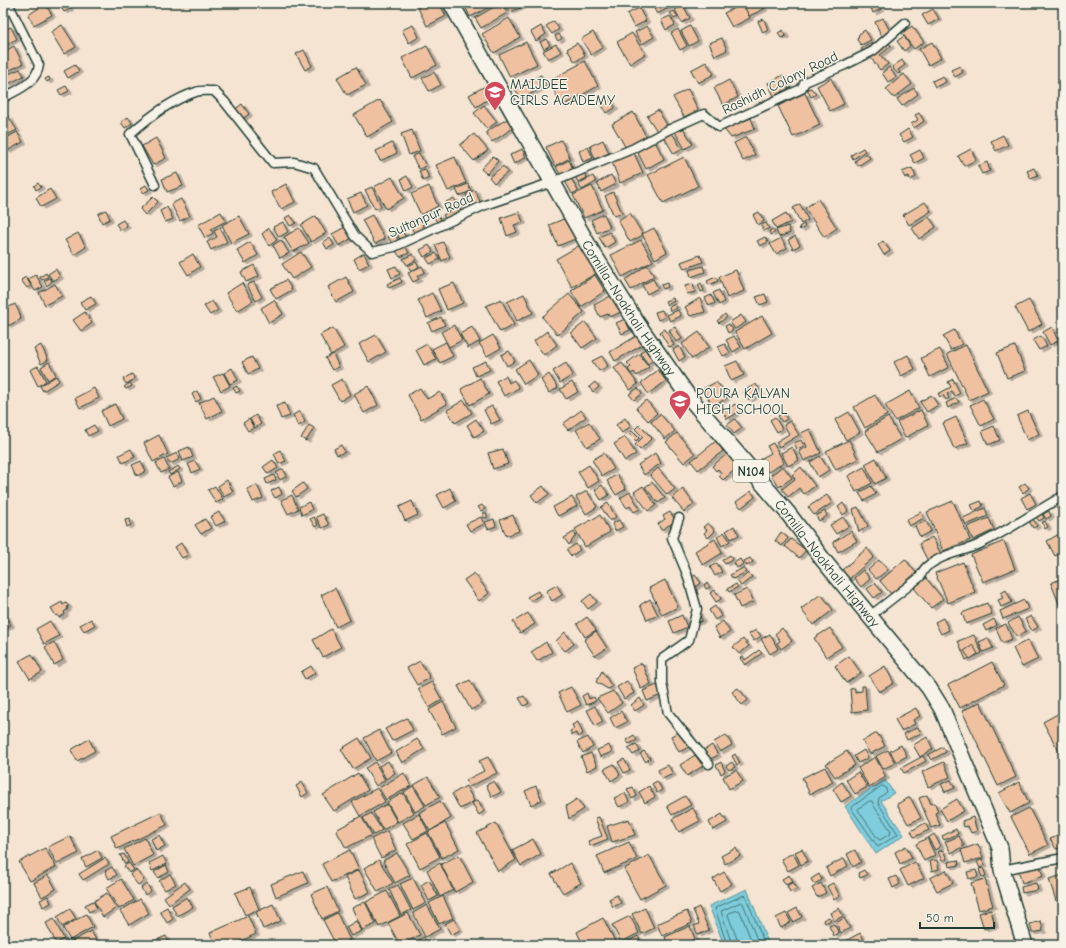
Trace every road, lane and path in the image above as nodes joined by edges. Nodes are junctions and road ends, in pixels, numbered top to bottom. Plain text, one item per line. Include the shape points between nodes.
1 (8, 3) edge
2 (451, 3) edge
3 (905, 23) dead end
4 (3, 98) edge
5 (553, 182) junction
6 (155, 184) dead end
7 (1063, 496) edge
8 (679, 518) dead end
9 (870, 616) junction
10 (709, 764) dead end
11 (1063, 858) edge
12 (1002, 870) junction
13 (1025, 945) edge

1 - 4 street via 39,65 38,73 30,82
2 - 5 highway, Comilla–Noakhali Highway / N104
3 - 5 street, Rashidh Colony Road via 873,51 806,82 801,89 734,121 719,127 704,114 632,149
5 - 6 street, Sultanpur Road via 485,205 394,247 372,252 355,236 314,168 294,162 273,163 214,91 197,91 147,118 130,134
5 - 9 highway, Comilla–Noakhali Highway / N104 via 603,270 688,396 787,512
7 - 9 street via 996,536 938,560 923,569 920,577
8 - 10 street via 672,538 687,574 697,609 690,640 662,659 662,683 668,713
9 - 12 highway, Comilla–Noakhali Highway / N104 via 929,688 942,709 1000,848
11 - 12 street
12 - 13 highway, Comilla–Noakhali Highway / N104

